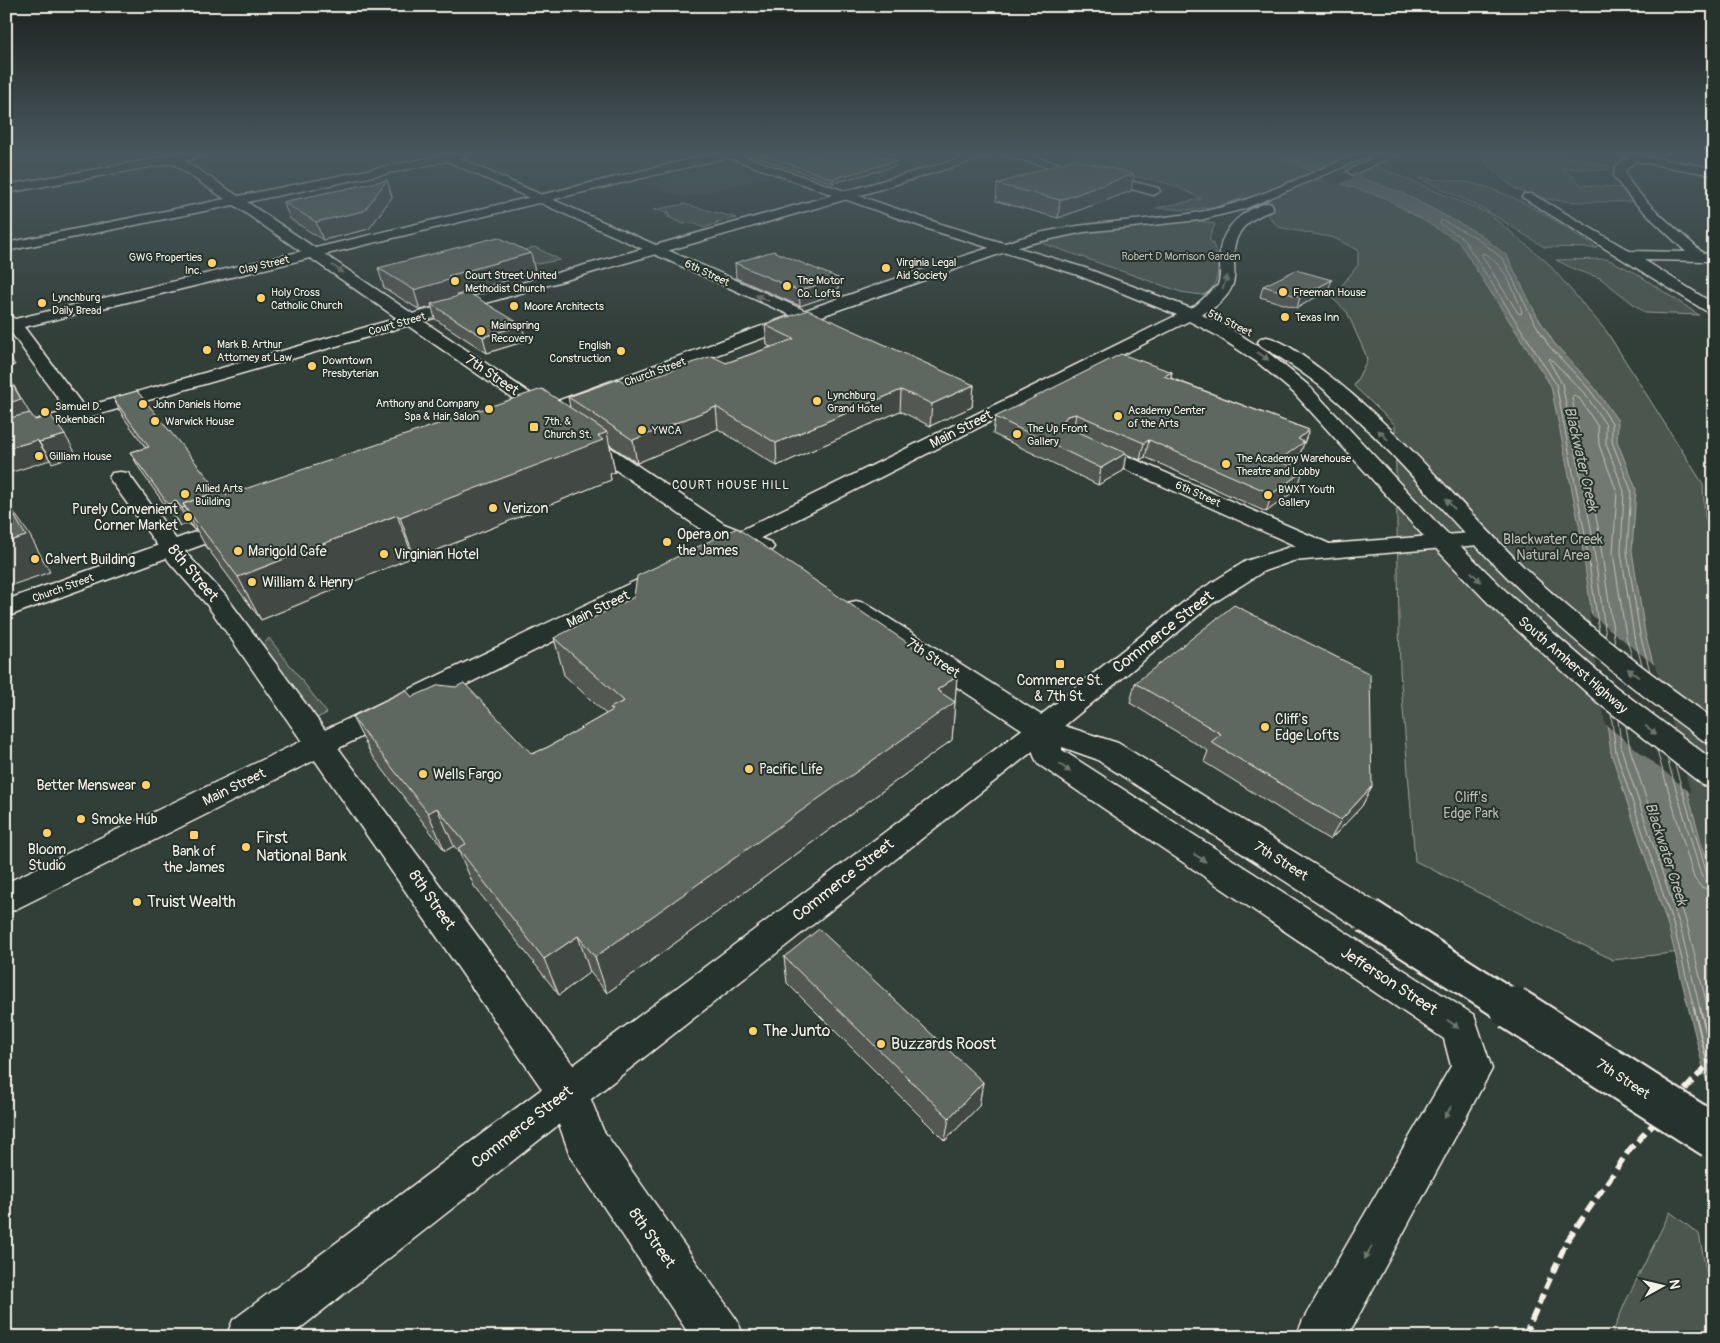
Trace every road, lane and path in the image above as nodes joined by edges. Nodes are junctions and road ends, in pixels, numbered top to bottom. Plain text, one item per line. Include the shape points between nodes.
1 (158, 217) edge
2 (260, 217) edge
3 (467, 217) edge
4 (582, 217) edge
5 (772, 217) edge
6 (911, 217) edge
7 (1193, 217) edge
8 (1203, 217) edge
9 (1249, 217) edge
10 (1562, 217) edge
11 (1658, 217) edge
12 (1228, 245) junction
13 (1010, 246) junction
14 (6, 247) edge
15 (657, 250) junction
16 (314, 253) junction
17 (1627, 255) junction
18 (1707, 257) edge
19 (1714, 311) edge
20 (1195, 312) junction
21 (807, 317) junction
22 (413, 320) junction
23 (8, 323) edge
24 (546, 412) junction
25 (79, 414) junction
26 (512, 424) edge
27 (6, 435) edge
28 (1072, 438) edge
29 (120, 478) dead end
30 (260, 516) edge
31 (742, 539) junction
32 (1483, 539) junction
33 (1442, 542) junction
34 (171, 548) junction
35 (1324, 550) junction
36 (780, 558) edge
37 (834, 594) edge
38 (6, 609) edge
39 (1042, 729) junction
40 (1714, 734) edge
41 (321, 744) junction
42 (1714, 777) edge
43 (6, 899) edge
44 (568, 1091) junction
45 (1714, 1136) edge
46 (250, 1337) edge
47 (720, 1337) edge
48 (1320, 1337) edge

1 - 14 street
2 - 16 street, 7th Street
3 - 16 street, Clay Street
4 - 15 street, 6th Street
5 - 15 street, Court Street
6 - 13 street, 5th Street via 936,227
7 - 13 street, Church Street via 1056,232
8 - 12 street via 1220,220 1223,224 1221,236
9 - 12 street via 1233,228
10 - 17 street
11 - 18 street
20 -> 12 street, Main Street via 1214,300 1226,285
13 - 20 street, 5th Street
13 - 21 street, Church Street
21 -> 15 street, 6th Street
15 - 22 street, Court Street
16 -> 22 street, 7th Street
16 - 23 street, Clay Street
17 - 18 street
17 - 19 street
20 - 31 street, Main Street
32 -> 20 street, 5th Street via 1345,397 1314,372 1269,343
20 -> 33 street, 5th Street via 1284,373
21 - 24 street, Church Street
22 - 24 street, 7th Street
22 - 25 street, Court Street
23 - 25 street
24 - 26 street, Church Street
24 - 31 street, 7th Street via 716,529
25 - 27 street, Court Street
28 - 35 street, 6th Street
29 - 34 street, 8th Street
30 - 34 street, Church Street
31 - 36 street, 7th Street
31 - 41 street, Main Street
32 - 33 street, Commerce Street
40 -> 32 street via 1582,633
33 - 35 street, Commerce Street
33 -> 42 street, South Amherst Highway via 1548,646 1646,727
34 - 38 street, Church Street
34 - 41 street, 8th Street via 216,600
35 - 39 street, Commerce Street via 1290,554 1255,566 1229,582 1203,599
37 - 39 street, 7th Street
39 - 44 street, Commerce Street
39 - 45 street, 7th Street, bridge via 1106,751
39 -> 48 street, Jefferson Street via 1048,756 1460,1028 1472,1069
41 - 43 street, Main Street
41 - 44 street, 8th Street
44 - 46 street, Commerce Street
44 - 47 street, 8th Street via 586,1143

